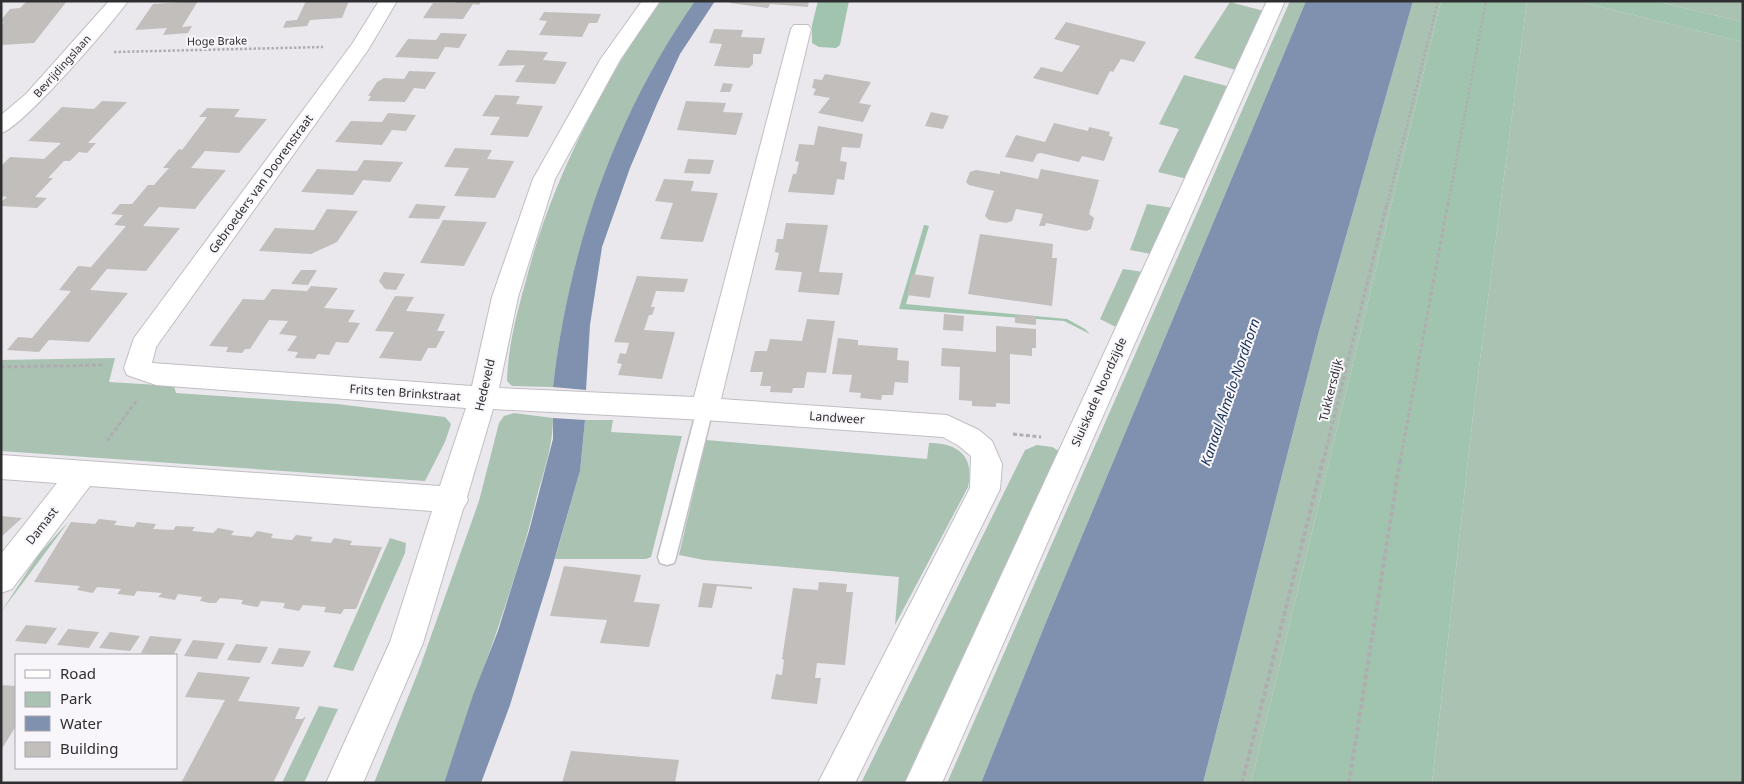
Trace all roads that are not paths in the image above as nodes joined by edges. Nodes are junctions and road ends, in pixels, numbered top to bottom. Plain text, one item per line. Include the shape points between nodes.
1 (119, 1) edge
2 (388, 1) edge
3 (651, 1) edge
4 (1276, 1) edge
5 (801, 29) dead end
6 (1, 127) edge
7 (146, 372) joint
8 (483, 398) junction
9 (705, 409) junction
10 (1, 466) edge
11 (82, 474) junction
12 (453, 500) junction
13 (667, 557) dead end
14 (1, 579) edge
15 (344, 783) edge
16 (836, 783) edge
17 (923, 783) edge

1 - 6 street, Bevrijdingslaan via 33,98
2 - 7 street, Gebroeders van Doorenstraat via 361,46 143,345
3 - 8 street, Hedeveld via 610,60 544,179 505,297
4 - 17 street, Sluiskade Noordzijde
5 - 9 street
7 - 8 street, Frits ten Brinkstraat
8 - 9 street, Frits ten Brinkstraat
8 - 12 street, Hedeveld
9 - 13 lane
9 - 16 street, Landweer via 947,426 985,450 989,467 984,489
10 - 11 street
11 - 12 street
11 - 14 street, Damast
12 - 15 street, Hedeveld via 406,643

